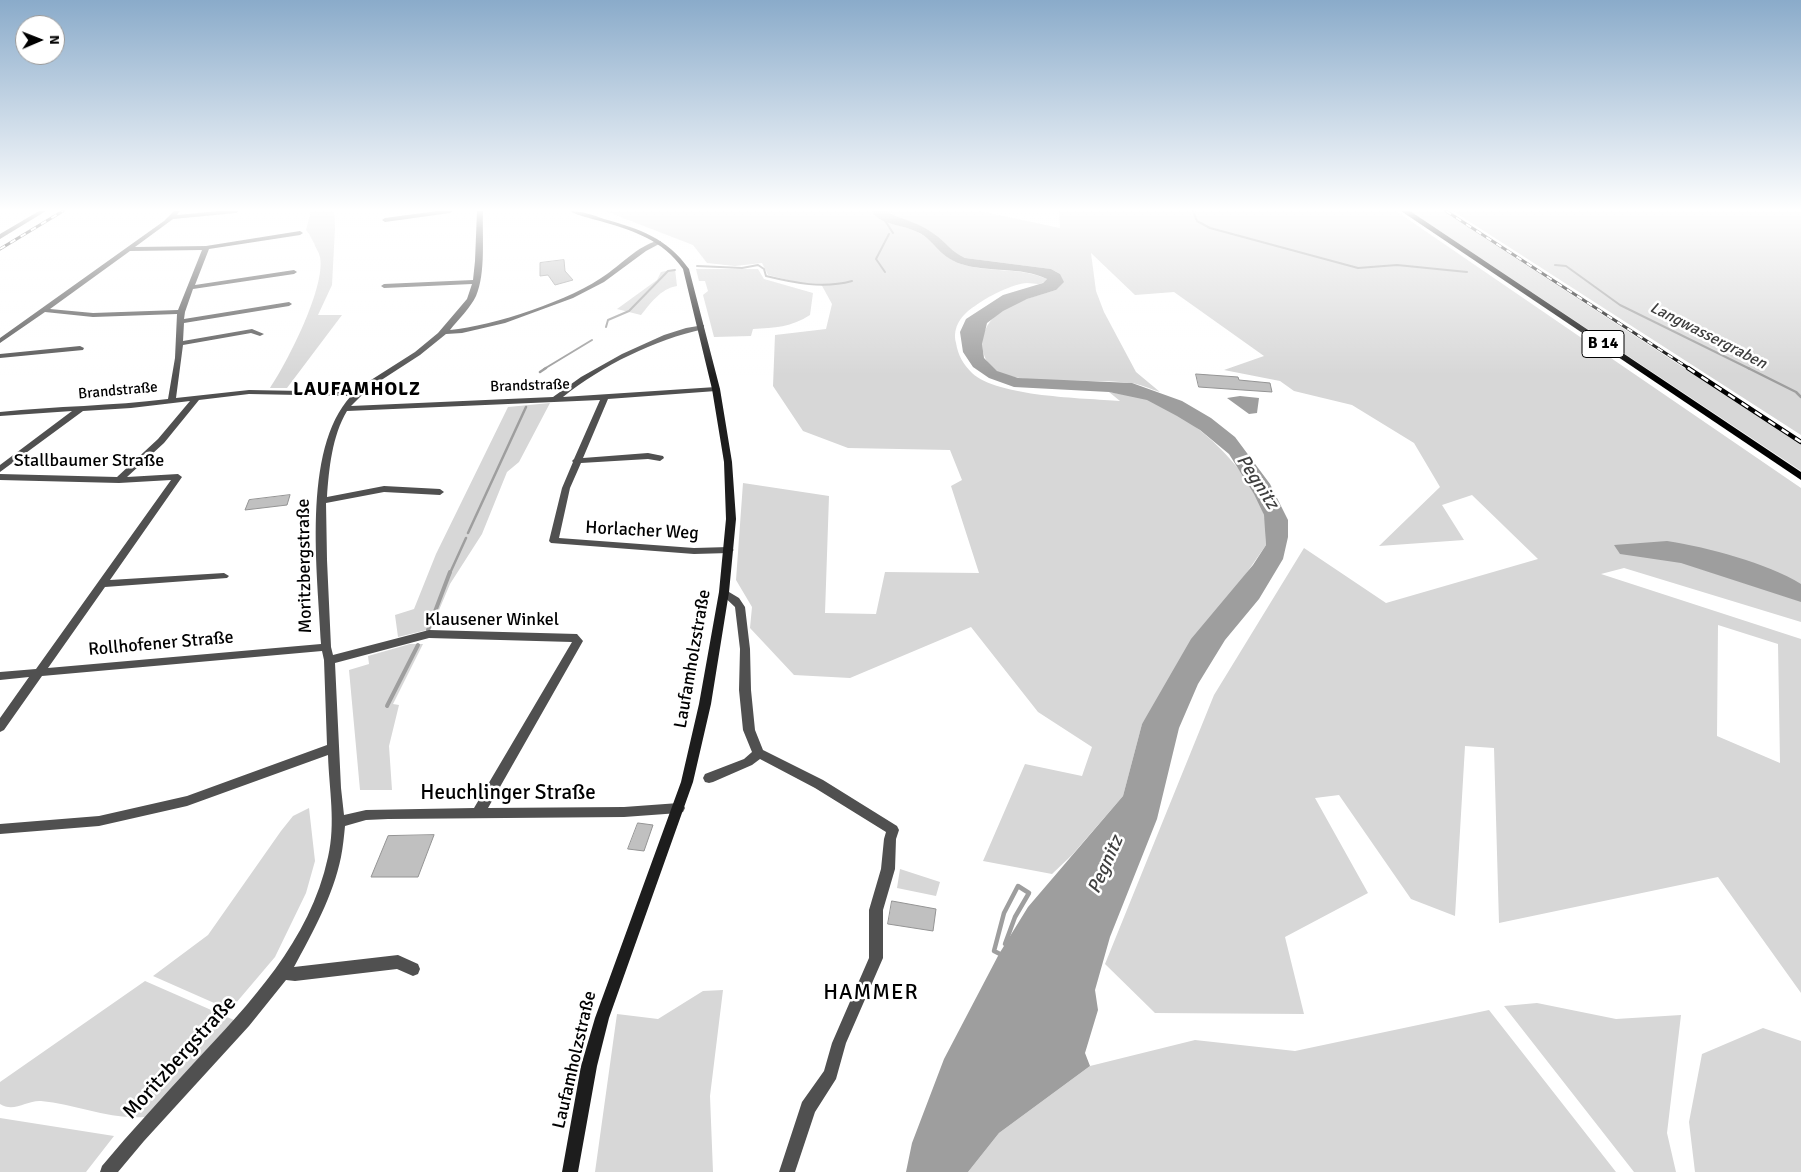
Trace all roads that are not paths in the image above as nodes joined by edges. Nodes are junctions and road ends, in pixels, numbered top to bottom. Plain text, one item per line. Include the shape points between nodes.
1 (105, 266) edge
2 (200, 266) edge
3 (477, 266) edge
4 (623, 266) edge
5 (684, 266) edge
6 (1486, 266) edge
7 (294, 272) dead end
8 (476, 282) junction
9 (384, 286) dead end
10 (192, 287) junction
11 (289, 304) dead end
12 (43, 310) junction
13 (181, 312) junction
14 (180, 322) junction
15 (701, 327) junction
16 (446, 332) junction
17 (260, 334) dead end
18 (0, 341) edge
19 (179, 344) junction
20 (80, 348) dead end
21 (0, 356) edge
22 (716, 389) junction
23 (357, 394) junction
24 (605, 397) junction
25 (197, 398) junction
26 (555, 399) junction
27 (172, 400) junction
28 (80, 409) junction
29 (345, 409) junction
30 (0, 414) edge
31 (660, 458) dead end
32 (576, 461) junction
33 (0, 469) edge
34 (0, 477) edge
35 (1801, 477) edge
36 (119, 480) junction
37 (440, 492) dead end
38 (322, 501) junction
39 (729, 550) junction
40 (224, 576) dead end
41 (102, 584) junction
42 (724, 592) junction
43 (326, 647) junction
44 (329, 660) junction
45 (41, 672) junction
46 (0, 676) edge
47 (0, 727) edge
48 (332, 748) junction
49 (760, 753) junction
50 (710, 778) dead end
51 (679, 808) junction
52 (478, 813) junction
53 (339, 822) junction
54 (0, 828) edge
55 (413, 968) dead end
56 (283, 972) junction
57 (108, 1172) edge
58 (570, 1172) edge
59 (787, 1172) edge

1 - 12 street
2 - 10 street
3 - 8 street, Moritzbergstraße
4 - 16 street via 583,291 478,328
5 - 15 main road, Laufamholzstraße
6 - 35 main road, B 14
7 - 10 street
8 - 9 street
8 - 16 street, Moritzbergstraße via 474,292
10 - 13 street
11 - 14 street
12 - 13 street via 118,315
12 - 18 street
13 - 14 street
14 - 19 street
15 - 22 main road, Laufamholzstraße
15 - 26 street via 663,337 570,386
16 - 23 street, Moritzbergstraße via 424,351
17 - 19 street via 252,331
19 - 27 street
20 - 21 street
22 - 24 street, Brandstraße
22 - 39 main road, Laufamholzstraße via 729,477
23 - 25 street, Brandstraße via 270,391
23 - 29 street, Moritzbergstraße
24 - 26 street, Brandstraße
24 - 32 street
25 - 27 street, Brandstraße
25 - 36 street via 161,441
26 - 29 street, Brandstraße
27 - 28 street, Brandstraße
28 - 30 street, Brandstraße
28 - 33 street
29 - 38 street, Moritzbergstraße via 326,461
31 - 32 street
32 - 39 street, Horlacher Weg via 554,541
34 - 36 street, Stallbaumer Straße
36 - 41 street, Stallbaumer Straße via 178,477
37 - 38 street via 384,489
38 - 43 street, Moritzbergstraße
39 - 42 main road, Laufamholzstraße
40 - 41 street
41 - 45 street
42 - 49 street via 740,607 749,730
42 - 51 main road, Laufamholzstraße via 704,711
43 - 44 street, Moritzbergstraße
43 - 45 street, Rollhofener Straße
44 - 48 street, Moritzbergstraße
44 - 52 street, Klausener Winkel via 429,634 573,637 578,641
45 - 46 street, Rollhofener Straße
45 - 47 street
48 - 53 street, Moritzbergstraße
48 - 54 street via 187,801 98,821
49 - 50 street via 748,762
49 - 59 street via 819,784 893,830 888,869 876,910 876,958 840,1043 831,1074 808,1108
51 - 52 street, Heuchlinger Straße via 624,812
51 - 58 main road, Laufamholzstraße via 602,1018
52 - 53 street, Heuchlinger Straße via 366,815
53 - 56 street, Moritzbergstraße via 327,885
55 - 56 street via 398,962 295,974
56 - 57 street, Moritzbergstraße via 244,1021

